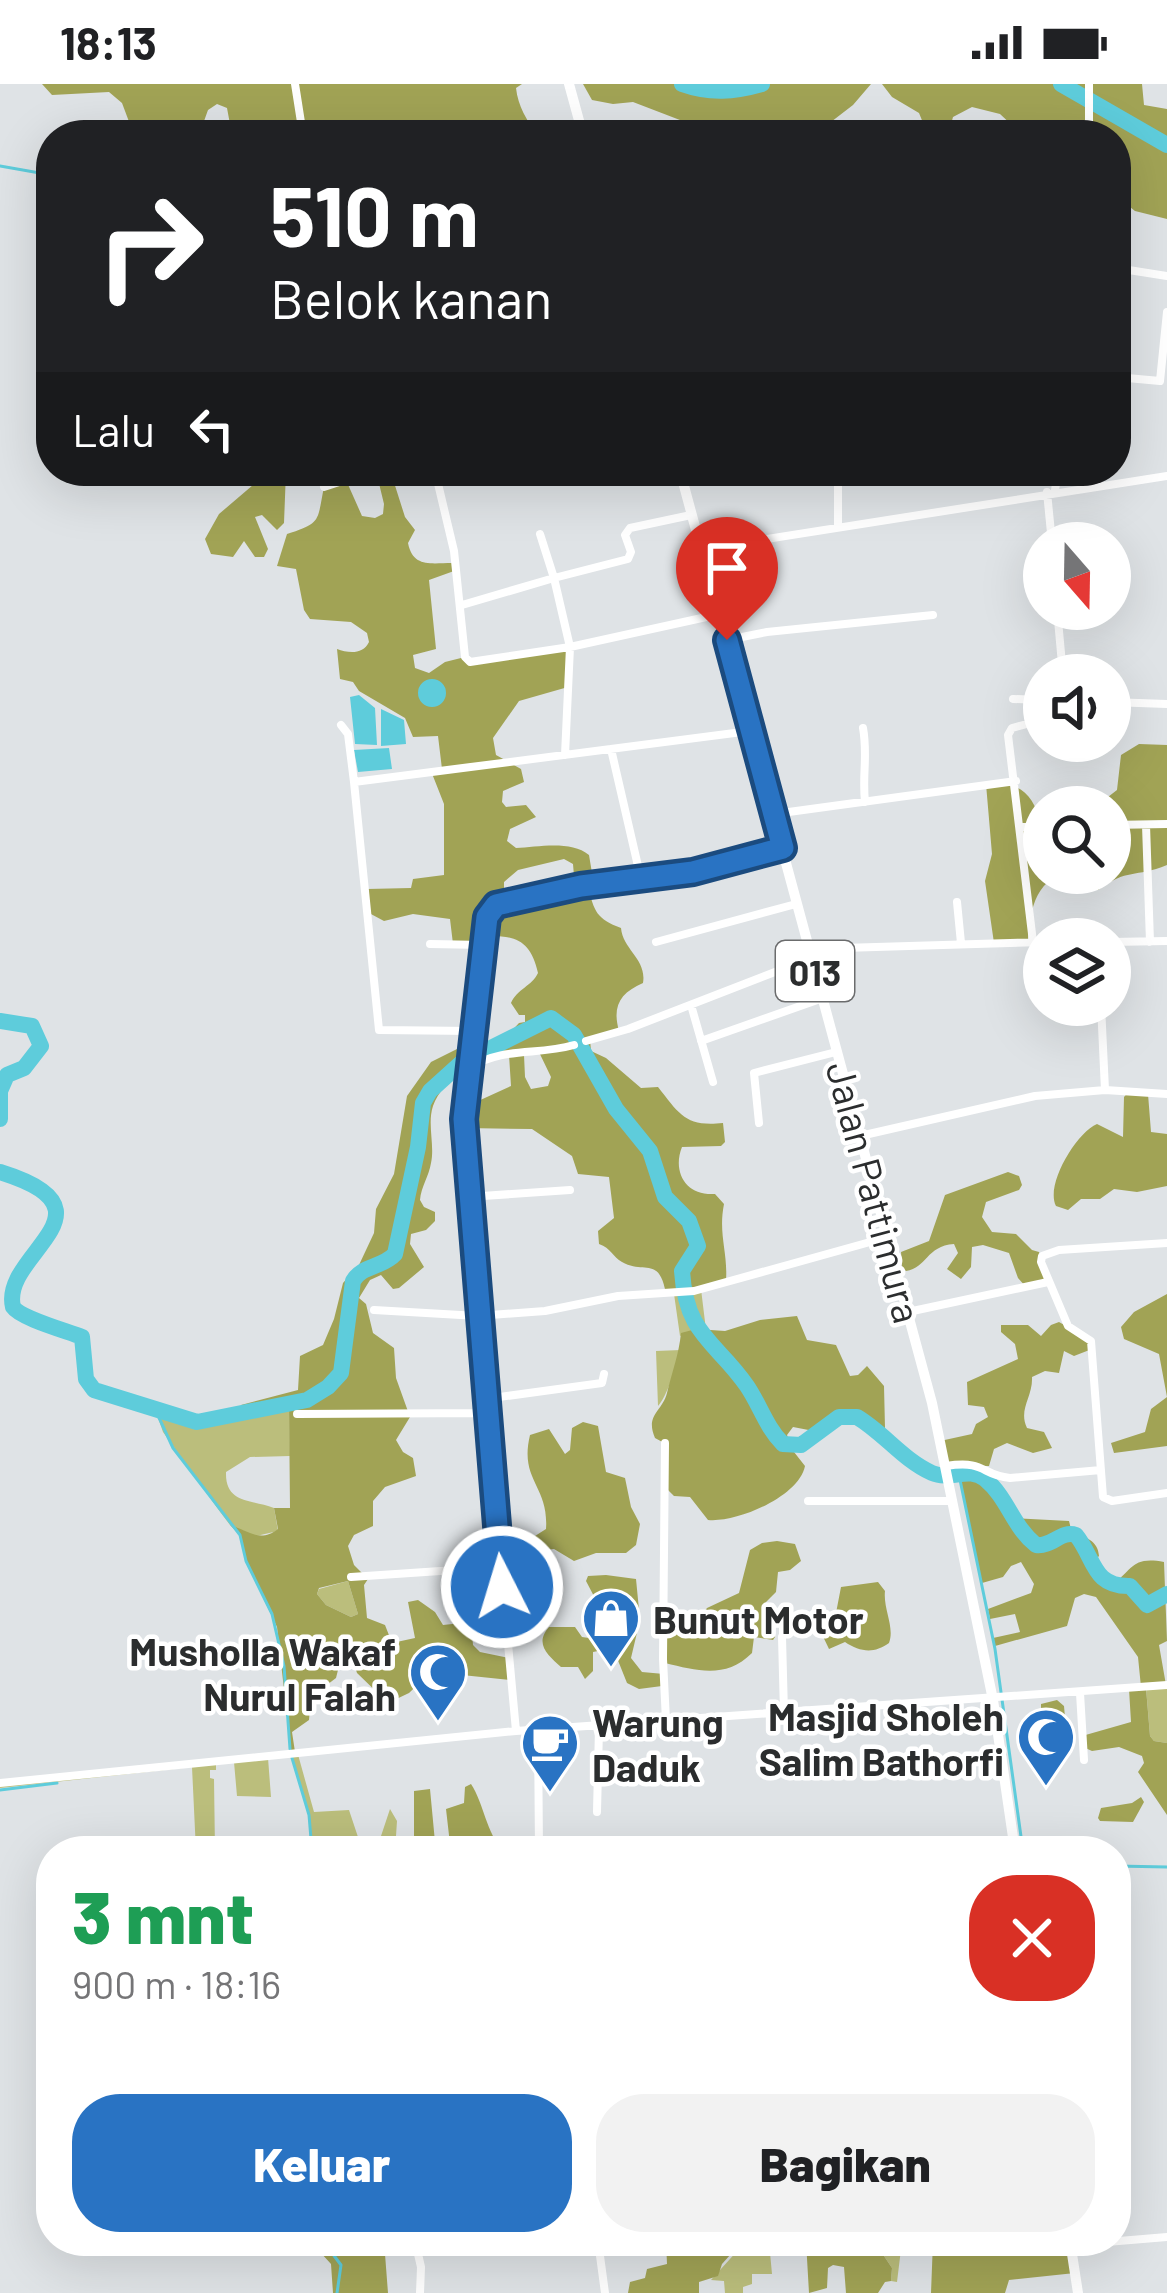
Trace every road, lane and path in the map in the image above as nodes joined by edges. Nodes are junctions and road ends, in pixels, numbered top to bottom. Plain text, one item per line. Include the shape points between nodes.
1 (295, 84) edge
2 (569, 84) edge
3 (1089, 84) edge
4 (301, 120) edge
5 (579, 120) edge
6 (1089, 120) edge
7 (1131, 270) edge
8 (1167, 275) edge
9 (1167, 312) edge
10 (1131, 378) edge
11 (1167, 476) edge
12 (1131, 481) edge
13 (327, 486) edge
14 (438, 486) edge
15 (684, 486) edge
16 (838, 486) edge
17 (1053, 486) edge
18 (1090, 486) edge
19 (324, 487) dead end
20 (1051, 491) junction
21 (693, 515) junction
22 (1052, 522) edge
23 (838, 525) junction
24 (540, 534) dead end
25 (703, 549) junction
26 (554, 578) junction
27 (462, 605) junction
28 (721, 614) junction
29 (933, 615) dead end
30 (727, 640) junction
31 (570, 647) junction
32 (1013, 699) dead end
33 (1023, 699) edge
34 (1131, 703) edge
35 (1167, 704) edge
36 (341, 725) dead end
37 (1023, 725) edge
38 (863, 728) dead end
39 (752, 731) junction
40 (611, 749) junction
41 (565, 755) junction
42 (1016, 781) junction
43 (354, 782) junction
44 (866, 802) junction
45 (774, 814) junction
46 (1167, 824) edge
47 (1131, 825) edge
48 (1146, 825) junction
49 (1022, 827) joint
50 (783, 848) junction
51 (641, 879) junction
52 (957, 902) dead end
53 (796, 904) junction
54 (1035, 918) edge
55 (1131, 941) edge
56 (1150, 941) junction
57 (1167, 941) edge
58 (1023, 942) edge
59 (656, 943) dead end
60 (961, 943) junction
61 (430, 944) dead end
62 (484, 945) junction
63 (810, 954) junction
64 (823, 998) junction
65 (691, 1004) junction
66 (1102, 1026) edge
67 (473, 1031) junction
68 (586, 1041) dead end
69 (701, 1041) junction
70 (574, 1045) dead end
71 (838, 1052) junction
72 (468, 1066) junction
73 (713, 1082) dead end
74 (1105, 1090) junction
75 (1167, 1094) edge
76 (759, 1123) dead end
77 (860, 1136) junction
78 (571, 1190) dead end
79 (468, 1197) junction
80 (888, 1237) junction
81 (1167, 1243) edge
82 (1048, 1282) junction
83 (374, 1310) dead end
84 (908, 1312) junction
85 (478, 1316) junction
86 (604, 1374) dead end
87 (485, 1399) junction
88 (487, 1413) junction
89 (297, 1414) dead end
90 (665, 1444) dead end
91 (1101, 1470) junction
92 (948, 1474) junction
93 (1167, 1493) edge
94 (953, 1500) junction
95 (808, 1501) dead end
96 (500, 1567) junction
97 (351, 1577) dead end
98 (782, 1636) dead end
99 (1167, 1685) edge
100 (1080, 1694) junction
101 (996, 1699) junction
102 (784, 1713) junction
103 (666, 1721) junction
104 (599, 1728) junction
105 (538, 1730) junction
106 (516, 1732) junction
107 (1084, 1760) dead end
108 (0, 1783) edge
109 (597, 1812) dead end
110 (539, 1836) edge
111 (1013, 1836) edge
112 (1167, 2237) edge
113 (1131, 2239) edge
114 (418, 2256) edge
115 (600, 2256) edge
116 (1072, 2256) edge
117 (420, 2293) edge
118 (604, 2293) edge
119 (1078, 2293) edge

1 - 4 street
2 - 5 main road
3 - 6 street
7 - 8 street
9 - 10 street via 1160,381
11 - 12 street
13 - 19 street
14 - 27 street
15 - 21 main road, Jalan Pattimura / 013
16 - 23 street
17 - 20 street
18 - 20 street
20 - 22 street
20 - 23 street
21 - 25 main road, Jalan Pattimura / 013
21 - 26 street via 630,528 628,559
23 - 25 street
24 - 26 street
25 - 28 main road, Jalan Pattimura / 013
26 - 27 street
26 - 31 street
27 - 31 street via 470,662
28 - 30 main road, Jalan Pattimura / 013
28 - 31 street
29 - 30 street
30 - 39 main road, Jalan Pattimura / 013
31 - 41 street
32 - 33 street
34 - 35 street
36 - 43 street
37 - 42 street via 1008,735
38 - 44 street
39 - 40 street
39 - 45 main road, Jalan Pattimura / 013
40 - 41 street
40 - 51 street
41 - 43 street
42 - 44 street
42 - 49 street
43 - 67 street via 379,1030
44 - 45 street
45 - 50 main road, Jalan Pattimura / 013
46 - 48 street
47 - 48 street
48 - 56 street
49 - 54 street
50 - 51 street
50 - 53 main road, Jalan Pattimura / 013
51 - 62 street via 496,905
52 - 60 street
53 - 59 street
53 - 63 main road, Jalan Pattimura / 013
55 - 56 street
56 - 57 street
58 - 60 street
60 - 63 street
61 - 62 street
62 - 67 street
63 - 64 main road, Jalan Pattimura / 013
63 - 65 street
64 - 69 street
64 - 71 main road, Jalan Pattimura / 013
65 - 68 street
65 - 69 street
66 - 74 street
67 - 72 street
69 - 73 street
70 - 72 street via 505,1052
71 - 76 street via 754,1073
71 - 77 main road, Jalan Pattimura / 013
72 - 79 street
74 - 75 street
74 - 77 street via 1036,1096
77 - 80 main road, Jalan Pattimura / 013
78 - 79 street
79 - 85 street
80 - 84 main road, Jalan Pattimura / 013
80 - 85 street via 694,1291
81 - 82 street via 1050,1252 1041,1262
82 - 84 street
82 - 91 street via 1068,1327 1090,1341
83 - 85 street
84 - 92 main road, Jalan Pattimura / 013
85 - 87 street
86 - 87 street via 602,1383
87 - 88 street
88 - 89 street
88 - 96 street
90 - 103 street
91 - 92 street via 1010,1478 974,1463
91 - 93 street via 1106,1501
92 - 94 main road, Jalan Pattimura / 013
94 - 95 street
94 - 101 main road, Jalan Pattimura / 013
96 - 97 street
96 - 106 street
98 - 102 street
99 - 100 street
100 - 101 street
100 - 107 street
101 - 102 street
101 - 111 main road, Jalan Pattimura / 013
102 - 103 street
103 - 104 street
104 - 105 street
104 - 109 street
105 - 106 street
105 - 110 street
106 - 108 street
112 - 113 street
114 - 117 street
115 - 118 street
116 - 119 main road

